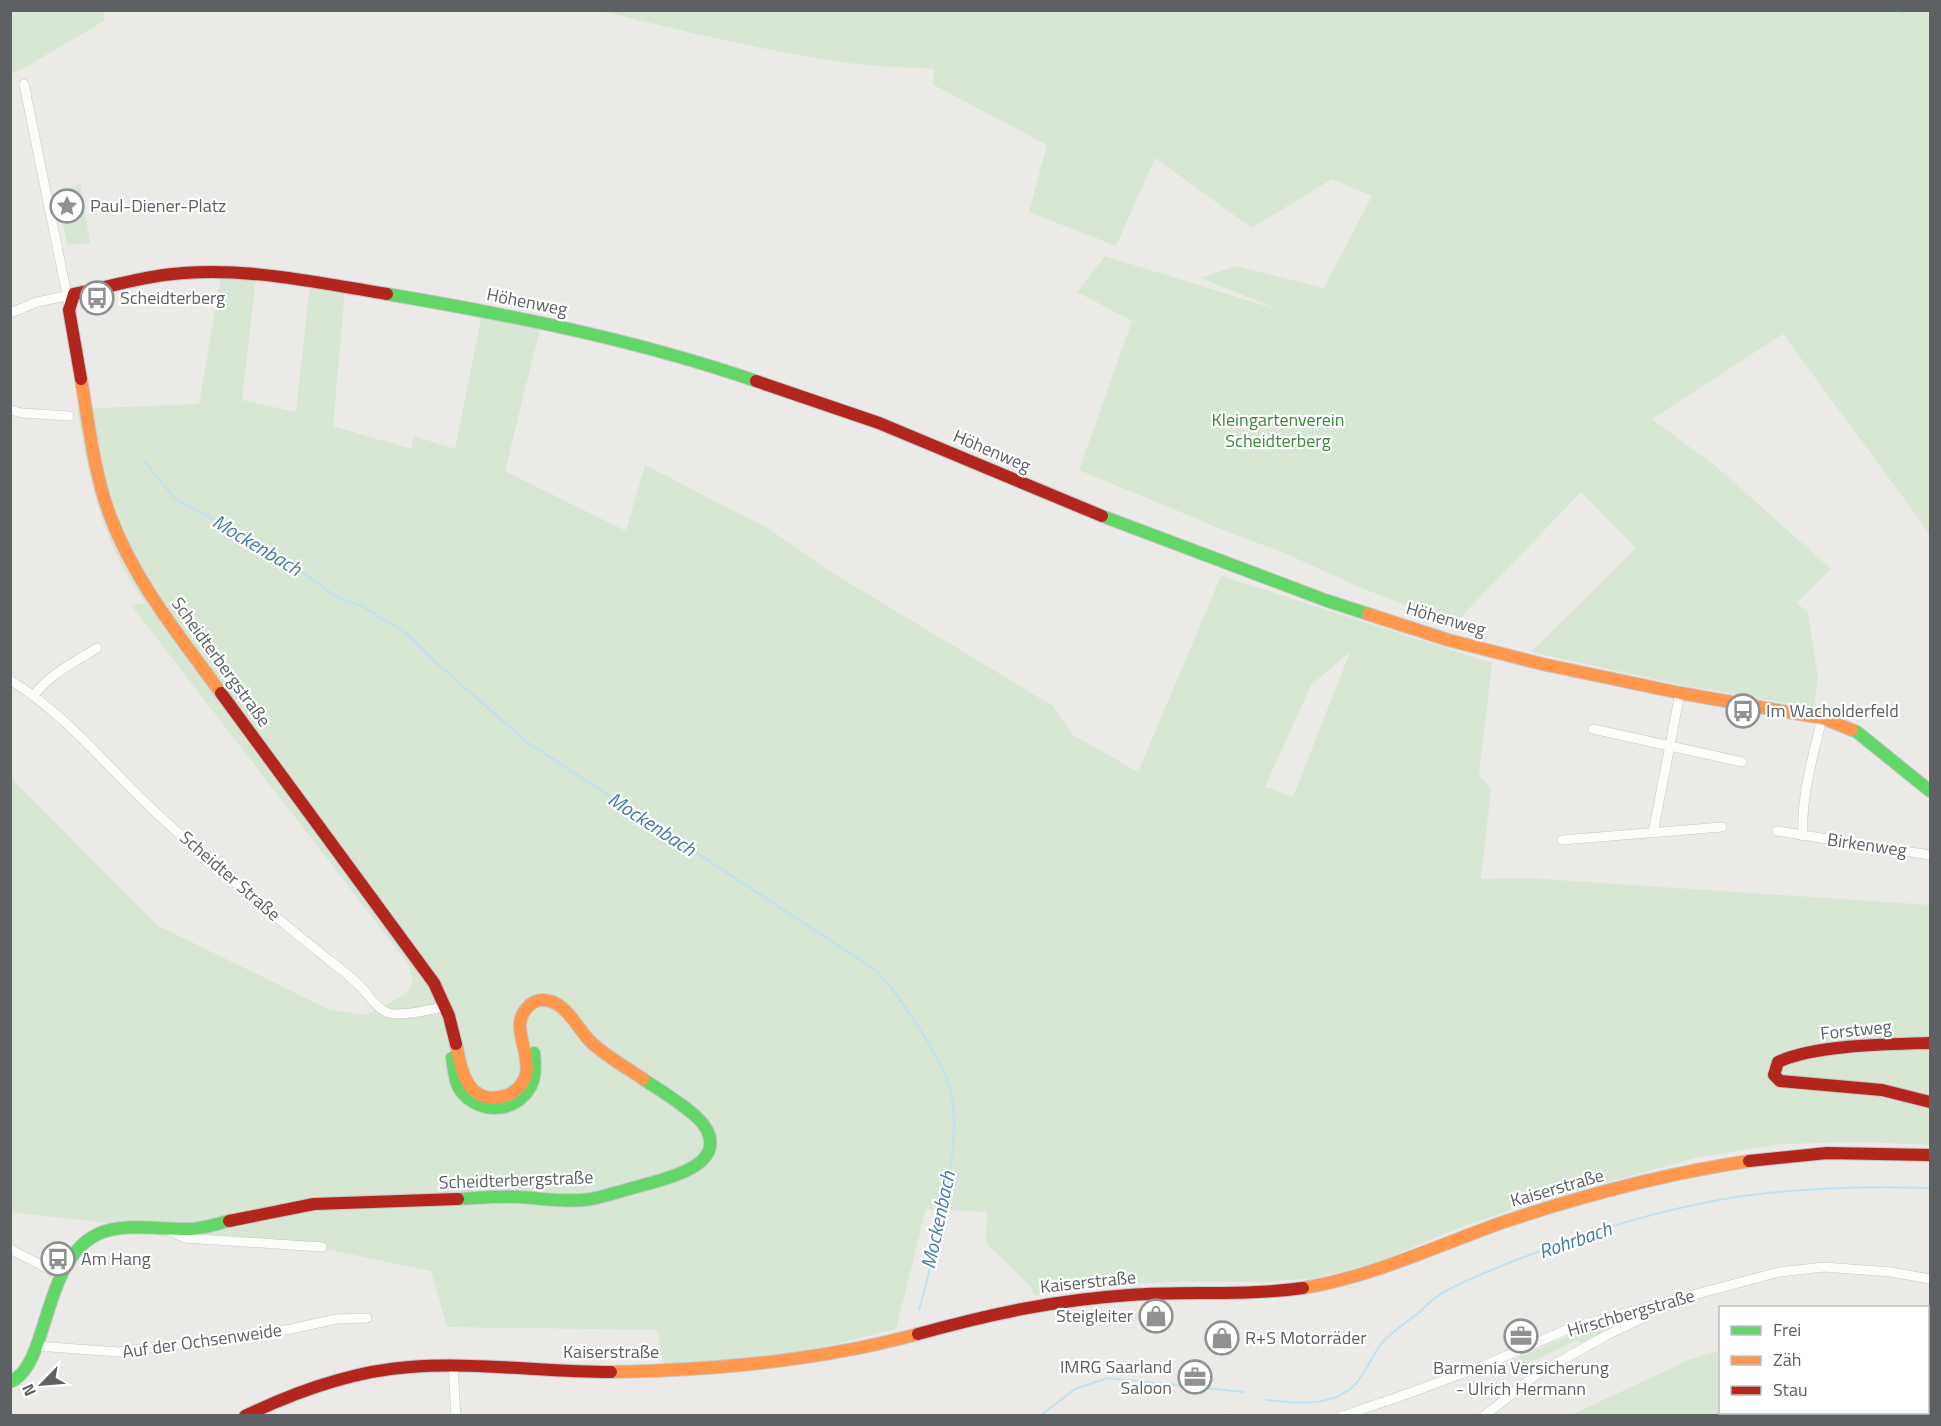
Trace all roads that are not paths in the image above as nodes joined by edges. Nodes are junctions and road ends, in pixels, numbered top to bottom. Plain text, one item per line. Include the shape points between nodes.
1 (24, 84) dead end
2 (71, 295) junction
3 (10, 313) edge
4 (10, 410) edge
5 (69, 416) dead end
6 (97, 648) dead end
7 (10, 680) edge
8 (1680, 693) junction
9 (34, 695) junction
10 (1822, 718) junction
11 (1593, 729) dead end
12 (1671, 746) junction
13 (1742, 762) dead end
14 (1930, 791) edge
15 (1722, 827) dead end
16 (1777, 831) dead end
17 (1653, 833) junction
18 (1803, 836) junction
19 (1562, 840) dead end
20 (1930, 855) edge
21 (445, 1007) junction
22 (1930, 1043) edge
23 (1930, 1102) edge
24 (1930, 1155) edge
25 (159, 1227) junction
26 (322, 1247) dead end
27 (10, 1249) edge
28 (60, 1275) junction
29 (1930, 1279) edge
30 (1646, 1306) junction
31 (367, 1318) dead end
32 (36, 1346) junction
33 (453, 1366) junction
34 (10, 1382) edge
35 (245, 1416) edge
36 (456, 1416) edge
37 (1342, 1416) edge
38 (1484, 1416) edge

1 - 2 street
2 - 3 street, Höhenweg
2 - 8 street, Höhenweg via 164,275 259,273 422,300 619,341 739,375 879,423 1089,511 1325,600 1448,640
2 - 21 street, Scheidterbergstraße via 69,310 100,483 130,563 196,660 419,960
4 - 5 street
6 - 9 street via 44,681
7 - 9 street, Scheidter Straße
8 - 10 street, Höhenweg
8 - 12 street
9 - 21 street, Scheidter Straße via 150,807 376,1004 397,1014
10 - 14 street, Höhenweg via 1857,732
10 - 18 street, Birkenweg via 1806,781
11 - 12 street
12 - 13 street
12 - 17 street
15 - 17 street
16 - 18 street, Birkenweg
17 - 19 street
18 - 20 street, Birkenweg
21 - 25 street, Scheidterbergstraße via 467,1085 478,1095 503,1097 519,1088 528,1060 521,1016 537,1000 554,1002 596,1047 677,1101 702,1123 710,1139 708,1154 682,1174 591,1198 314,1204 192,1229
22 - 23 street, Forstweg via 1832,1050 1786,1058 1778,1062 1774,1075 1780,1081 1882,1090
24 - 33 street, Kaiserstraße via 1828,1153 1699,1170 1526,1215 1381,1269 1319,1285 1277,1290 1122,1294 1022,1307 853,1350 768,1362 595,1372
25 - 26 street, Scheidterbergstraße via 185,1238
25 - 28 street, Scheidterbergstraße via 117,1227 100,1233 77,1250
27 - 28 street
28 - 32 street, Scheidterbergstraße
29 - 30 street, Hirschbergstraße via 1891,1272 1802,1268
30 - 37 street, Hirschbergstraße via 1573,1327 1475,1369
30 - 38 street via 1641,1319 1537,1374
31 - 32 street, Auf der Ochsenweide via 336,1319 291,1329 119,1352
32 - 34 street, Scheidterbergstraße via 25,1371
33 - 35 street, Kaiserstraße via 408,1367 361,1375 286,1397
33 - 36 street

